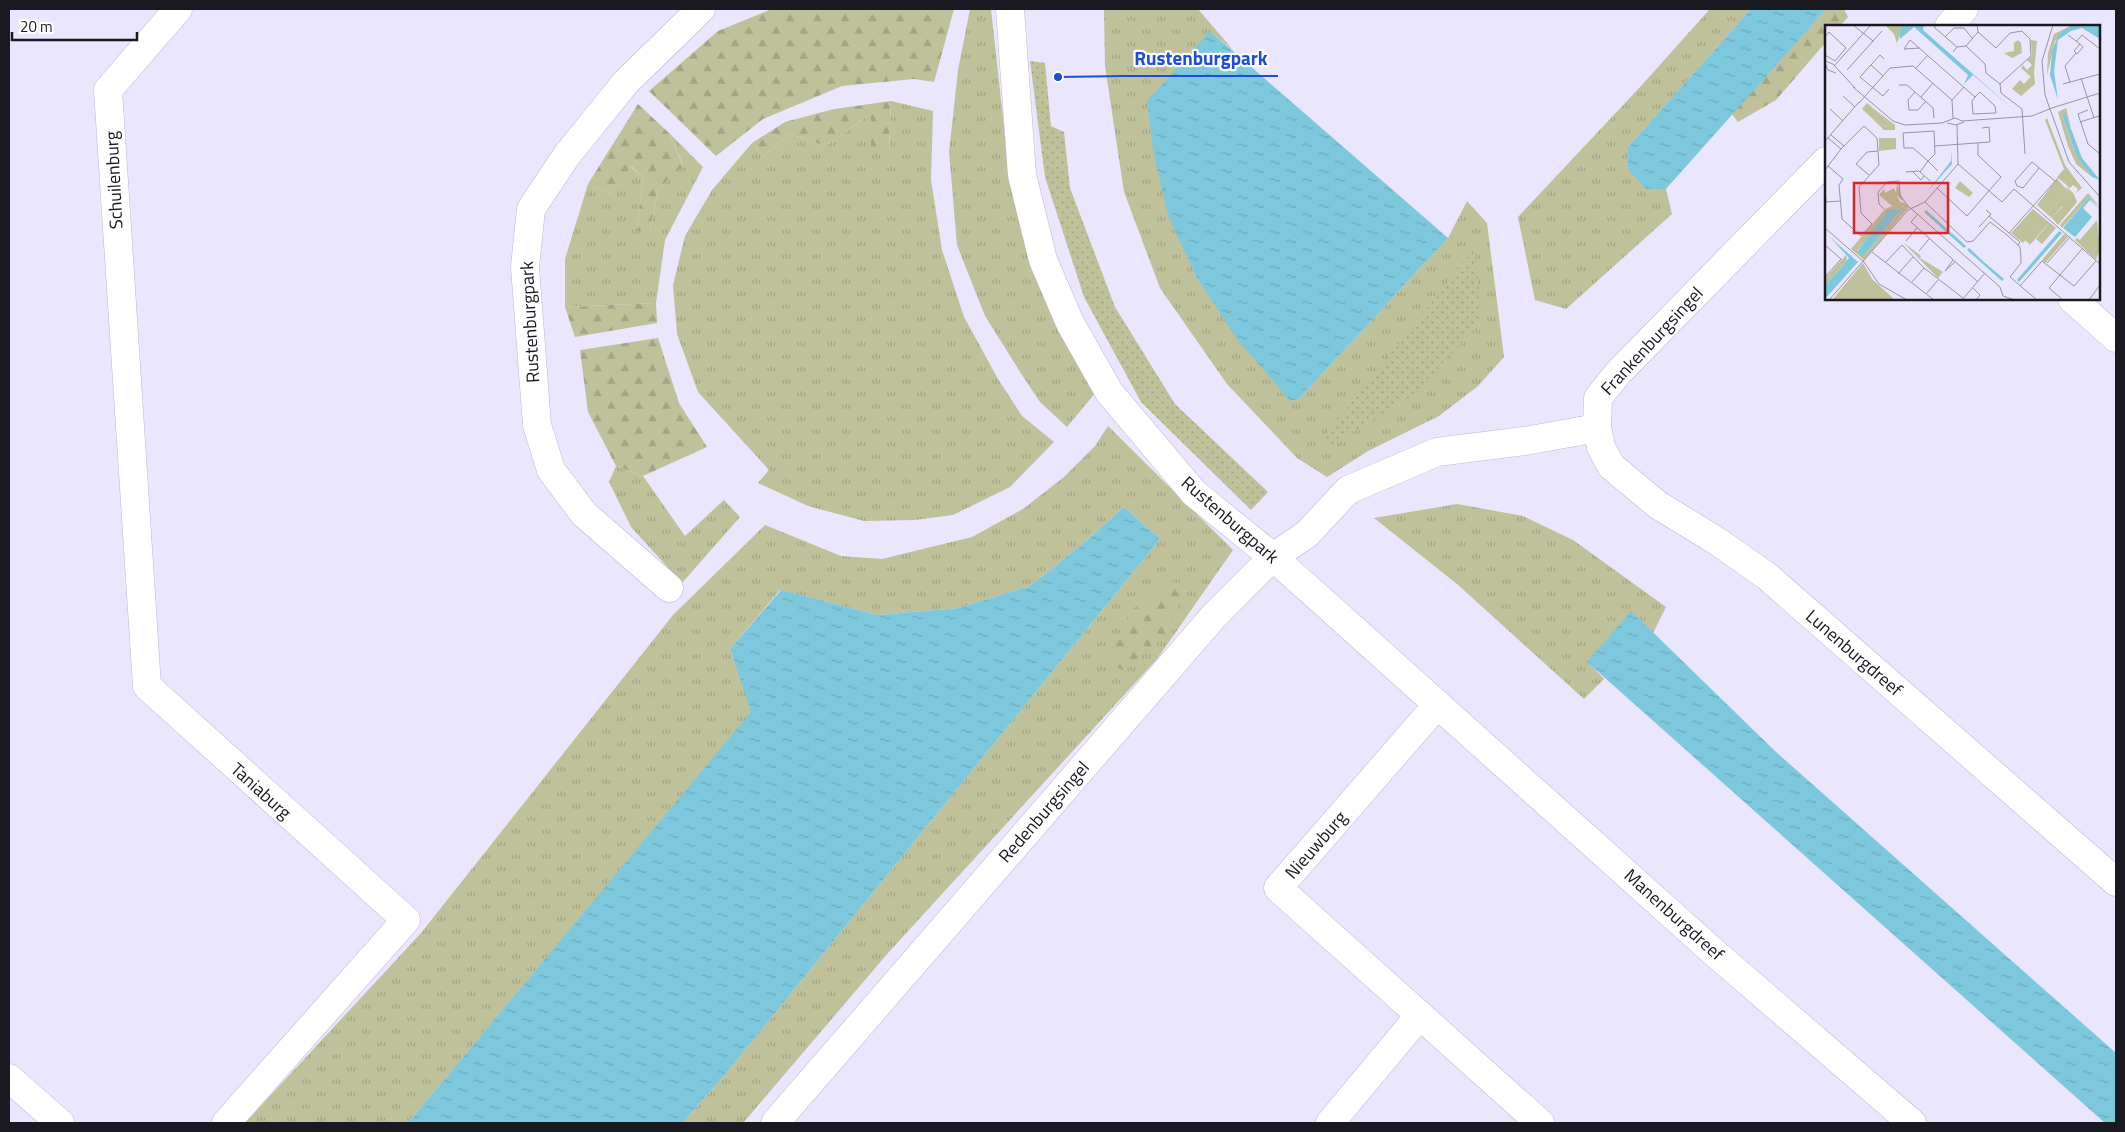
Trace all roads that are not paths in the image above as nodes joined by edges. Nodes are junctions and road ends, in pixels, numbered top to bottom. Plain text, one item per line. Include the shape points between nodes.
1 (178, 9) edge
2 (702, 9) edge
3 (1010, 9) edge
4 (1964, 9) edge
5 (1950, 25) edge
6 (1825, 162) edge
7 (2073, 300) edge
8 (2116, 338) edge
9 (125, 377) joint
10 (1597, 428) junction
11 (1273, 556) junction
12 (669, 588) dead end
13 (1438, 704) junction
14 (2116, 882) edge
15 (1420, 1015) junction
16 (9, 1078) edge
17 (60, 1123) edge
18 (226, 1123) edge
19 (776, 1123) edge
20 (1330, 1123) edge
21 (1540, 1123) edge
22 (1912, 1123) edge

1 - 9 street, Schuilenburg via 108,90
2 - 12 street, Rustenburgpark via 626,82 567,155 531,209 525,267 536,425 551,470 584,514
3 - 11 street, Rustenburgpark via 1022,174 1043,260 1070,323 1109,392 1188,485
4 - 5 street
6 - 10 street, Frankenburgsingel via 1618,373 1598,398
7 - 8 street
9 - 18 street, Taniaburg via 146,686 406,920
10 - 11 street, Redenburgsingel via 1437,452 1348,490 1307,534
10 - 14 street, Lunenburgdreef via 1601,448 1611,466 1658,505 1768,577
11 - 13 street, Rustenburgpark
11 - 19 street, Redenburgsingel via 1214,616
13 - 15 street, Nieuwburg via 1278,888
13 - 22 street, Manenburgdreef via 1710,948
15 - 20 street
15 - 21 street, Nieuwburg
16 - 17 street

